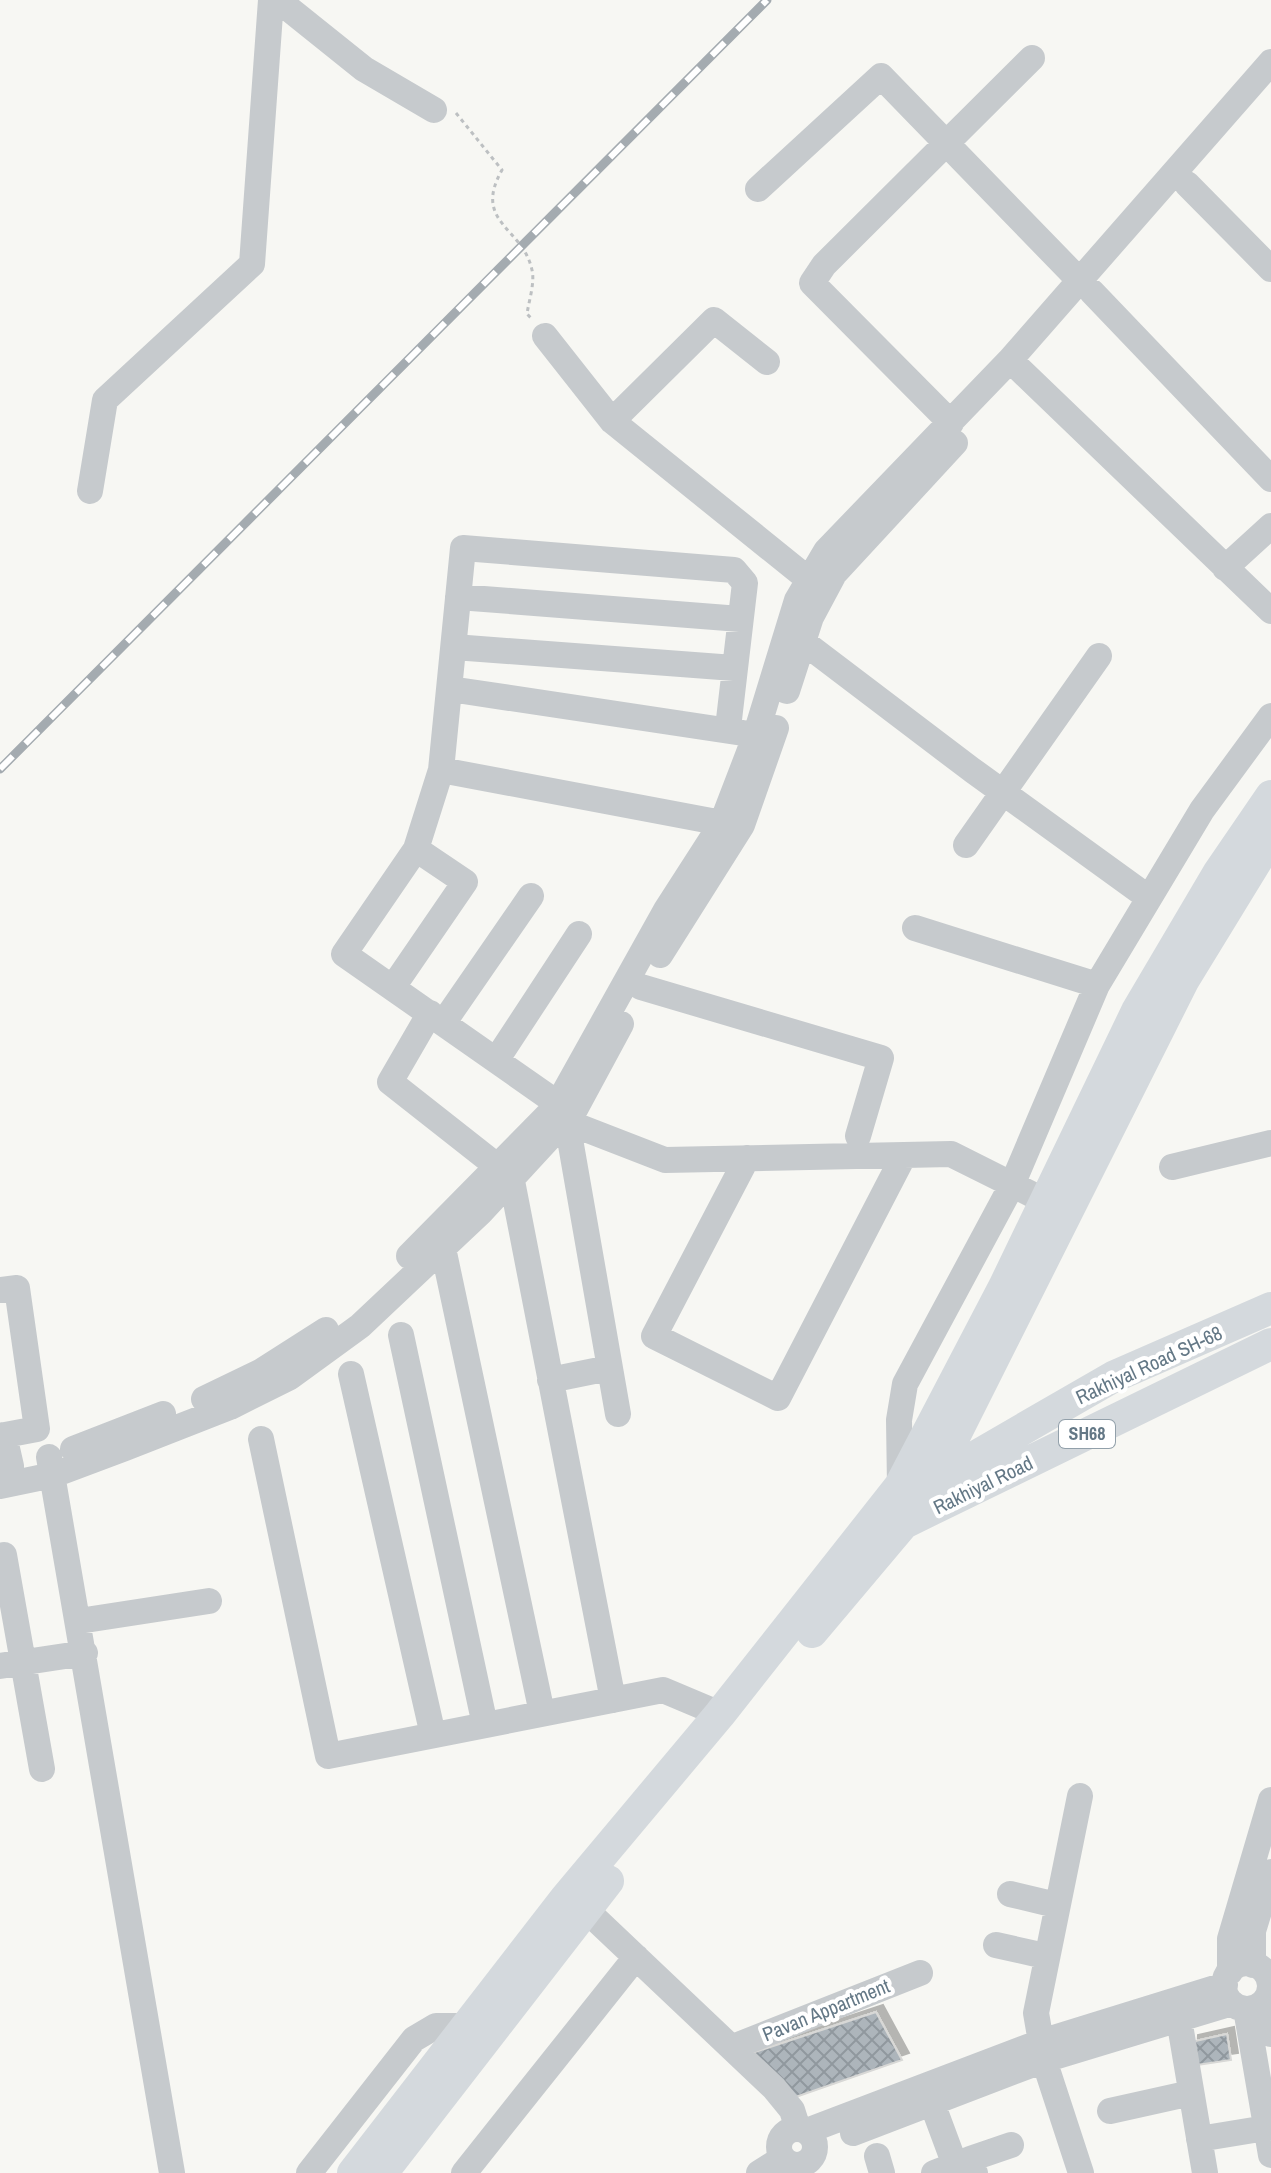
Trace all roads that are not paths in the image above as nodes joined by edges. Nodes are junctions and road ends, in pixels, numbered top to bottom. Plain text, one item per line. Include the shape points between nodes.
1 (271, 0) edge
2 (278, 0) edge
3 (1032, 58) dead end
4 (1271, 62) edge
5 (1271, 88) edge
6 (434, 110) road end
7 (947, 144) junction
8 (1187, 184) junction
9 (758, 189) dead end
10 (1271, 269) edge
11 (1086, 286) junction
12 (545, 336) road end
13 (767, 362) dead end
14 (1016, 366) junction
15 (612, 421) junction
16 (951, 423) junction
17 (1271, 479) edge
18 (90, 491) dead end
19 (1271, 526) edge
20 (1225, 568) junction
21 (808, 579) junction
22 (458, 597) junction
23 (1271, 611) edge
24 (740, 619) junction
25 (802, 641) junction
26 (454, 647) junction
27 (1099, 656) dead end
28 (734, 668) junction
29 (450, 689) junction
30 (1271, 716) edge
31 (728, 728) junction
32 (755, 737) junction
33 (441, 770) junction
34 (1003, 793) junction
35 (1271, 796) edge
36 (722, 823) junction
37 (1271, 837) edge
38 (966, 845) dead end
39 (416, 849) junction
40 (531, 896) dead end
41 (1149, 898) junction
42 (915, 928) dead end
43 (579, 934) dead end
44 (1097, 985) junction
45 (393, 987) junction
46 (641, 987) junction
47 (437, 1017) junction
48 (497, 1059) junction
49 (561, 1112) junction
50 (858, 1136) dead end
51 (1271, 1143) edge
52 (904, 1155) junction
53 (747, 1158) junction
54 (1172, 1167) dead end
55 (505, 1174) junction
56 (1012, 1185) junction
57 (1043, 1200) junction
58 (443, 1248) junction
59 (0, 1290) edge
60 (1271, 1308) edge
61 (336, 1334) junction
62 (401, 1335) dead end
63 (1271, 1344) edge
64 (609, 1368) junction
65 (351, 1374) dead end
66 (550, 1380) junction
67 (618, 1414) dead end
68 (2, 1436) edge
69 (261, 1439) dead end
70 (51, 1466) junction
71 (4, 1474) edge
72 (916, 1485) junction
73 (903, 1524) junction
74 (864, 1532) junction
75 (4, 1555) dead end
76 (209, 1601) dead end
77 (79, 1621) junction
78 (85, 1653) junction
79 (11, 1665) edge
80 (613, 1700) junction
81 (542, 1713) junction
82 (720, 1714) junction
83 (485, 1725) junction
84 (433, 1735) junction
85 (42, 1769) dead end
86 (1080, 1796) dead end
87 (1271, 1800) edge
88 (1271, 1872) edge
89 (1010, 1894) dead end
90 (1056, 1905) junction
91 (586, 1910) junction
92 (996, 1945) dead end
93 (1045, 1956) junction
94 (636, 1957) junction
95 (920, 1973) dead end
96 (1253, 1986) edge
97 (1179, 2019) junction
98 (467, 2026) junction
99 (1271, 2034) edge
100 (733, 2047) junction
101 (1042, 2051) junction
102 (1191, 2093) junction
103 (932, 2103) junction
104 (1110, 2111) dead end
105 (1266, 2128) junction
106 (807, 2136) junction
107 (1199, 2139) junction
108 (1011, 2145) dead end
109 (1271, 2155) edge
110 (783, 2166) edge
111 (959, 2168) edge
112 (172, 2173) edge
113 (309, 2173) edge
114 (353, 2173) edge
115 (382, 2173) edge
116 (464, 2173) edge
117 (759, 2173) edge
118 (1081, 2173) edge
119 (1205, 2173) edge

1 - 18 street via 252,264 105,400
2 - 6 street via 364,69
3 - 7 street
4 - 11 street
5 - 8 street
7 - 9 street via 881,76
7 - 11 street
7 - 16 street via 812,283
8 - 10 street
8 - 11 street
11 - 14 street
11 - 17 street
12 - 15 street
13 - 15 street via 714,320
14 - 16 street
14 - 20 street
14 - 25 street via 834,574
15 - 21 street
16 - 21 street via 855,518
19 - 20 street
20 - 23 street
21 - 32 street via 786,629
22 - 24 street
22 - 24 street via 463,548 479,549 734,570 745,583
22 - 26 street
24 - 28 street
25 - 34 street
25 - 46 street via 748,812
26 - 28 street
26 - 29 street
27 - 34 street
28 - 31 street
29 - 31 street
29 - 33 street
30 - 41 street via 1202,810
31 - 32 street
32 - 36 street
33 - 36 street
33 - 39 street
34 - 38 street
34 - 41 street
35 - 57 main road via 1137,1011
36 - 49 street via 643,950
37 - 72 main road via 1183,981
39 - 45 street via 465,882
39 - 45 street via 344,954
40 - 47 street
41 - 44 street
42 - 44 street
43 - 48 street
44 - 56 street
45 - 47 street
46 - 49 street
46 - 50 street via 881,1058
47 - 48 street
47 - 55 street via 390,1082
48 - 49 street
49 - 53 street via 665,1160
49 - 55 street
49 - 64 street
51 - 54 street
52 - 53 street
52 - 53 street via 778,1398 654,1336
52 - 56 street via 951,1154
55 - 58 street
55 - 61 street via 395,1270
55 - 66 street
56 - 57 street
56 - 72 street via 905,1384 899,1420
57 - 72 main road
58 - 61 street
58 - 81 street
59 - 68 street via 17,1288 37,1429
60 - 72 main road, Rakhiyal Road SH-68 / SH68 via 1113,1377
61 - 70 street via 290,1377 230,1407
62 - 83 street
63 - 73 main road, Rakhiyal Road / SH68
64 - 66 street
64 - 67 street
65 - 84 street
66 - 80 street
68 - 71 street
69 - 84 street via 328,1756
70 - 71 street
70 - 77 street
72 - 73 main road
72 - 74 main road
73 - 74 main road, Rakhiyal Road / SH68
73 - 91 main road
74 - 82 main road
75 - 79 street
76 - 77 street
77 - 78 street
78 - 79 street
78 - 112 street
79 - 85 street
80 - 81 street
80 - 82 street via 663,1690
81 - 83 street
82 - 98 main road
83 - 84 street
86 - 90 street
87 - 96 street via 1230,1939
88 - 96 street via 1253,1931
89 - 90 street
90 - 93 street
91 - 94 street
91 - 115 main road
92 - 93 street
93 - 101 street via 1036,2013
94 - 100 street
94 - 116 street
95 - 100 street, Pavan Appartment
96 - 97 street
96 - 99 street
96 - 101 street
96 - 105 street
97 - 101 street
97 - 102 street
98 - 113 street via 440,2025 414,2039
98 - 114 main road
100 - 106 street via 784,2099
101 - 103 street
101 - 106 street
101 - 118 street
102 - 104 street
102 - 107 street
103 - 106 street
103 - 111 street
105 - 107 street
105 - 109 street
106 - 110 street via 790,2130 781,2138
107 - 119 street
108 - 111 street
110 - 117 street

